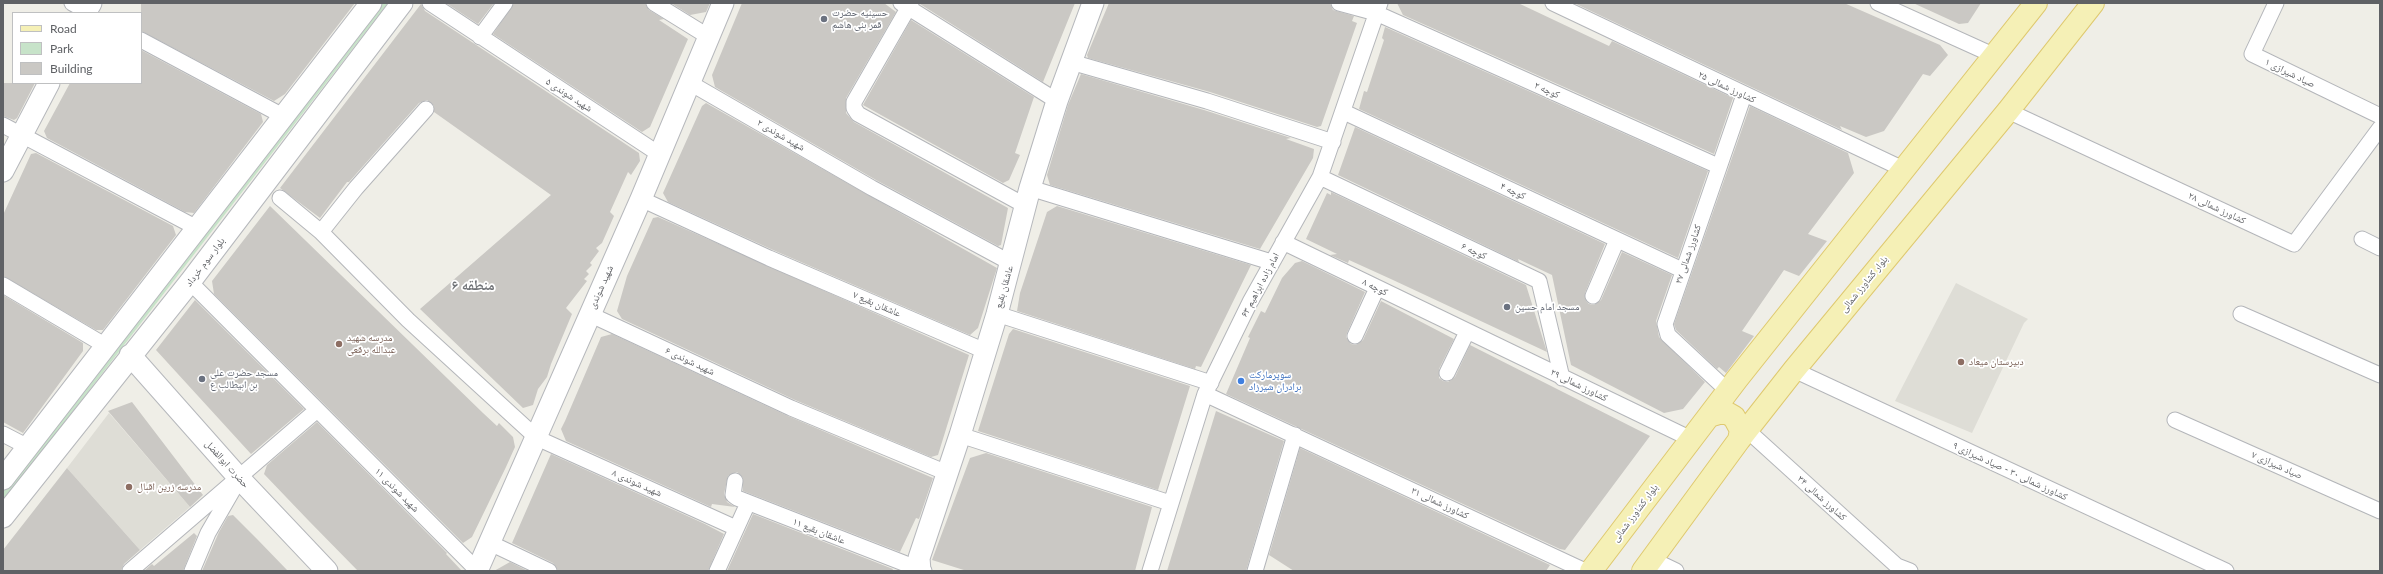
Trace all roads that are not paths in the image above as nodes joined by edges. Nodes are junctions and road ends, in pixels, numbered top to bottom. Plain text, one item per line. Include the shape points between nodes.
1 (371, 3) edge
2 (402, 3) edge
3 (430, 3) edge
4 (505, 3) edge
5 (654, 3) edge
6 (723, 3) edge
7 (1093, 3) edge
8 (1339, 3) edge
9 (1553, 3) edge
10 (1878, 3) edge
11 (2093, 3) edge
12 (2276, 3) edge
13 (907, 5) edge
14 (1378, 8) edge
15 (2031, 8) edge
16 (480, 37) junction
17 (709, 37) junction
18 (142, 41) edge
19 (1994, 55) junction
20 (1071, 62) junction
21 (690, 83) junction
22 (48, 84) edge
23 (1744, 95) junction
24 (1057, 101) junction
25 (426, 109) dead end
26 (2008, 111) junction
27 (1344, 112) junction
28 (283, 116) junction
29 (2380, 116) edge
30 (3, 125) edge
31 (2380, 128) edge
32 (22, 136) junction
33 (1333, 142) junction
34 (659, 154) junction
35 (1718, 166) junction
36 (1903, 169) junction
37 (3, 171) edge
38 (1320, 177) junction
39 (1028, 197) junction
40 (280, 198) dead end
41 (641, 199) junction
42 (197, 228) junction
43 (320, 232) junction
44 (2362, 239) dead end
45 (1617, 240) junction
46 (1283, 242) junction
47 (2380, 248) edge
48 (1271, 262) junction
49 (1011, 263) junction
50 (1682, 270) junction
51 (190, 282) junction
52 (3, 285) edge
53 (1377, 288) junction
54 (1593, 296) dead end
55 (589, 314) junction
56 (997, 314) junction
57 (2241, 314) dead end
58 (1467, 332) junction
59 (1355, 336) dead end
60 (106, 346) junction
61 (985, 350) junction
62 (130, 356) junction
63 (1794, 370) junction
64 (1447, 373) dead end
65 (2380, 375) edge
66 (1562, 378) junction
67 (1208, 389) junction
68 (1728, 391) junction
69 (317, 410) junction
70 (1709, 416) junction
71 (2175, 420) dead end
72 (3, 434) edge
73 (960, 435) junction
74 (1743, 435) junction
75 (1295, 436) junction
76 (537, 438) junction
77 (1691, 439) junction
78 (28, 447) junction
79 (947, 472) junction
80 (239, 478) junction
81 (3, 479) edge
82 (735, 482) dead end
83 (1170, 502) junction
84 (748, 503) junction
85 (2380, 511) edge
86 (3, 517) edge
87 (194, 517) junction
88 (736, 528) junction
89 (208, 533) junction
90 (490, 543) junction
91 (1647, 565) edge
92 (1260, 569) edge
93 (1901, 569) edge
94 (130, 571) edge
95 (192, 571) edge
96 (327, 571) edge
97 (477, 571) edge
98 (550, 571) edge
99 (717, 571) edge
100 (921, 571) edge
101 (1150, 571) edge
102 (1584, 571) edge
103 (1591, 571) edge
104 (1676, 571) edge
105 (2226, 571) edge

1 - 28 street
2 - 51 street, بلوار سوم خرداد
3 - 16 street, شهید شوندی ۵
4 - 16 street
5 - 17 street
6 - 17 street, شهید شوندی
7 - 20 street, عاشقان بقیع
8 - 14 street, کوچه ۲
9 - 23 street, کشاورز شمالی ۲۵
10 - 19 street
11 - 26 main road, بلوار کشاورز شمالی
12 - 29 street, صیاد شیرازی ۱ via 2252,54
13 - 24 street
13 - 39 street via 854,102 854,108 858,114
14 - 27 street, امام زاده ابراهیم ۶۳
14 - 35 street, کوچه ۲
15 - 19 main road, بلوار کشاورز شمالی
16 - 34 street, شهید شوندی ۵
17 - 21 street, شهید شوندی
18 - 28 street
19 - 36 main road, بلوار کشاورز شمالی
20 - 24 street, عاشقان بقیع
20 - 33 street via 1185,94
21 - 34 street, شهید شوندی
21 - 49 street, شهید شوندی ۲ via 872,188
22 - 32 street
23 - 35 street, کشاورز شمالی ۲۷
23 - 36 street, کشاورز شمالی ۲۵
24 - 39 street, عاشقان بقیع
25 - 43 street
26 - 31 street, کشاورز شمالی ۲۸ via 2294,244
26 - 63 main road, بلوار کشاورز شمالی
27 - 33 street, امام زاده ابراهیم ۶۳
27 - 45 street, کوچه ۴
28 - 42 street
30 - 32 street
32 - 37 street
32 - 42 street
33 - 38 street, امام زاده ابراهیم ۶۳
34 - 41 street, شهید شوندی
35 - 50 street, کشاورز شمالی ۲۷
36 - 68 main road, بلوار کشاورز شمالی
38 - 46 street, امام زاده ابراهیم ۶۳
38 - 66 street, کوچه ۶ via 1539,281
39 - 48 street via 1117,216
39 - 49 street, عاشقان بقیع
40 - 43 street, شهید شوندی ۸
41 - 55 street, شهید شوندی
41 - 61 street, عاشقان بقیع ۷ via 769,258
42 - 60 street
43 - 76 street, شهید شوندی ۸ via 408,320
44 - 47 street
45 - 50 street, کوچه ۴
45 - 54 street
46 - 48 street, امام زاده ابراهیم ۶۳
46 - 53 street, کوچه ۸
48 - 67 street, امام زاده ابراهیم ۶۳
49 - 56 street, عاشقان بقیع
50 - 68 street, کشاورز شمالی ۲۷ via 1665,331
51 - 62 street, بلوار سوم خرداد
51 - 69 street, شهید شوندی ۱۱
52 - 60 street
53 - 58 street, کوچه ۸
53 - 59 street
55 - 76 street, شهید شوندی
55 - 79 street, شهید شوندی ۶ via 791,408
56 - 61 street, عاشقان بقیع
56 - 67 street, کشاورز شمالی ۳۱ via 1094,346
57 - 65 street
58 - 64 street
58 - 66 street, کشاورز شمالی ۲۹
60 - 78 street
61 - 73 street, عاشقان بقیع
62 - 80 street, حضرت ابوالفضل
62 - 86 street, بلوار سوم خرداد
63 - 74 main road, بلوار کشاورز شمالی
63 - 105 street, کشاورز شمالی ۳۰ - صیاد شیرازی ۹
66 - 77 street, کشاورز شمالی ۲۹
67 - 75 street, کشاورز شمالی ۳۱
67 - 83 street, امام زاده ابراهیم ۶۳
68 - 70 main road, بلوار کشاورز شمالی
69 - 80 street
69 - 97 street, شهید شوندی ۱۱
70 - 74 main road via 1726,413 1734,417
70 - 77 main road, بلوار کشاورز شمالی
71 - 85 street, صیاد شیرازی ۷
72 - 78 street
73 - 79 street, عاشقان بقیع
73 - 83 street
74 - 91 main road, بلوار کشاورز شمالی
74 - 93 street, کشاورز شمالی ۳۴
75 - 92 street
75 - 102 street, کشاورز شمالی ۳۱
76 - 88 street, شهید شوندی ۸
76 - 90 street, شهید شوندی
77 - 103 main road, بلوار کشاورز شمالی
78 - 81 street
79 - 100 street, عاشقان بقیع via 919,558
80 - 87 street
80 - 89 street
80 - 96 street, حضرت ابوالفضل
82 - 84 street, عاشقان بقیع ۱۱ via 733,495
83 - 101 street, امام زاده ابراهیم ۶۳
84 - 88 street
84 - 100 street, عاشقان بقیع ۱۱
87 - 89 street
87 - 94 street
88 - 99 street
89 - 95 street
90 - 97 street, شهید شوندی
90 - 98 street
91 - 104 street

